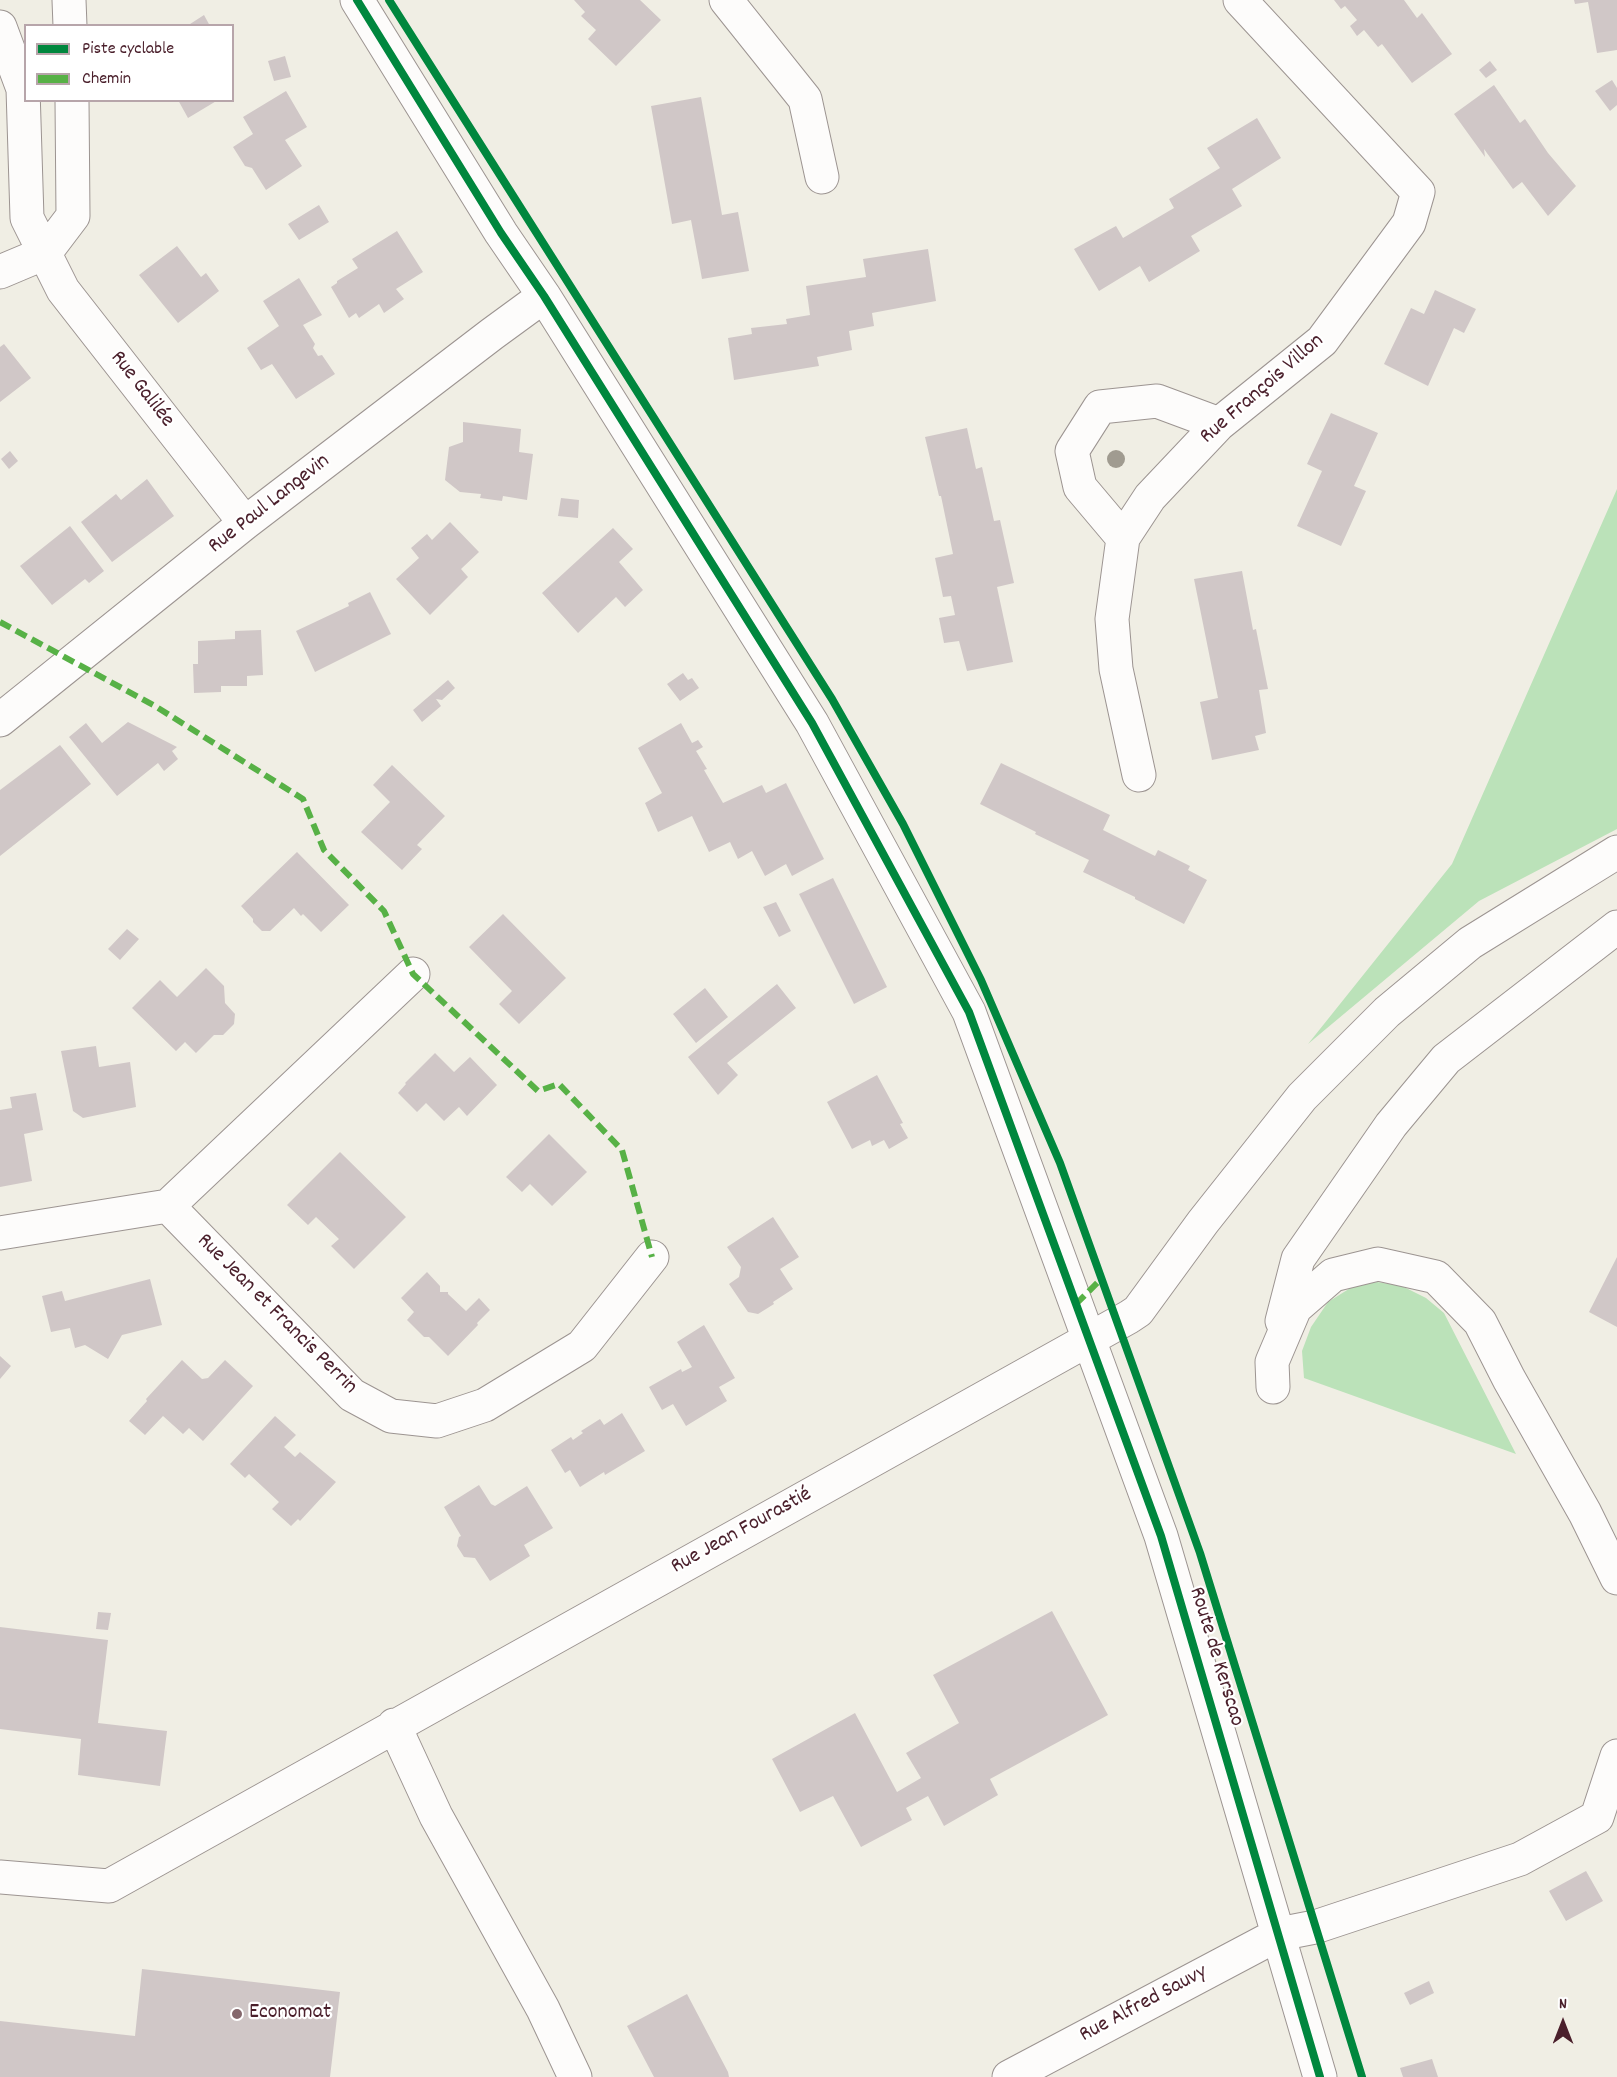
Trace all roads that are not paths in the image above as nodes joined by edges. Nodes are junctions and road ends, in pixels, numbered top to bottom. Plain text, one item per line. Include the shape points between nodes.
1 (69, 0) edge
2 (357, 0) edge
3 (726, 0) edge
4 (1239, 0) edge
5 (70, 24) edge
6 (12, 46) edge
7 (72, 102) edge
8 (822, 177) dead end
9 (45, 253) junction
10 (0, 273) edge
11 (544, 296) junction
12 (1219, 424) junction
13 (245, 523) junction
14 (1124, 538) junction
15 (0, 720) edge
16 (1139, 775) dead end
17 (1617, 852) edge
18 (1617, 927) edge
19 (413, 974) dead end
20 (168, 1206) junction
21 (0, 1233) edge
22 (652, 1257) dead end
23 (1090, 1340) junction
24 (1617, 1578) edge
25 (394, 1725) junction
26 (1617, 1756) edge
27 (1607, 1823) edge
28 (0, 1877) edge
29 (1279, 1934) junction
30 (575, 2077) edge
31 (1009, 2077) edge
32 (1320, 2077) edge

1 - 5 street
2 - 11 street, Route de Kerscao
3 - 8 street via 805,99
4 - 12 street, Rue François Villon via 1418,192 1409,223 1322,341
6 - 9 street, Rue Galilée via 23,89 27,218
7 - 9 street via 73,216
9 - 10 street
9 - 13 street, Rue Galilée via 63,290
11 - 13 street, Rue Paul Langevin
11 - 23 street, Route de Kerscao via 812,723 969,1012
12 - 14 street, Rue François Villon via 1150,497
12 - 14 street via 1157,402 1101,407 1072,451 1080,487
13 - 15 street, Rue Paul Langevin
14 - 16 street, Rue François Villon via 1112,619 1116,669
17 - 23 street, Rue Jean Fourastié via 1470,943 1387,1012 1302,1097 1138,1311
18 - 24 street via 1446,1059 1390,1125 1298,1259 1272,1375 1295,1308 1333,1275 1378,1264 1437,1276 1480,1322
19 - 20 street
20 - 21 street
20 - 22 street, Rue Jean et Francis Perrin via 352,1395 390,1416 437,1421 485,1405 582,1346
23 - 25 street, Rue Jean Fourastié
23 - 29 street, Route de Kerscao via 1161,1536
25 - 28 street, Rue Jean Fourastié via 109,1886
25 - 30 street via 436,1816 543,2009
26 - 27 street
27 - 29 street, Rue Alfred Sauvy via 1521,1859 1315,1927
29 - 31 street, Rue Alfred Sauvy
29 - 32 street, Route de Kerscao

